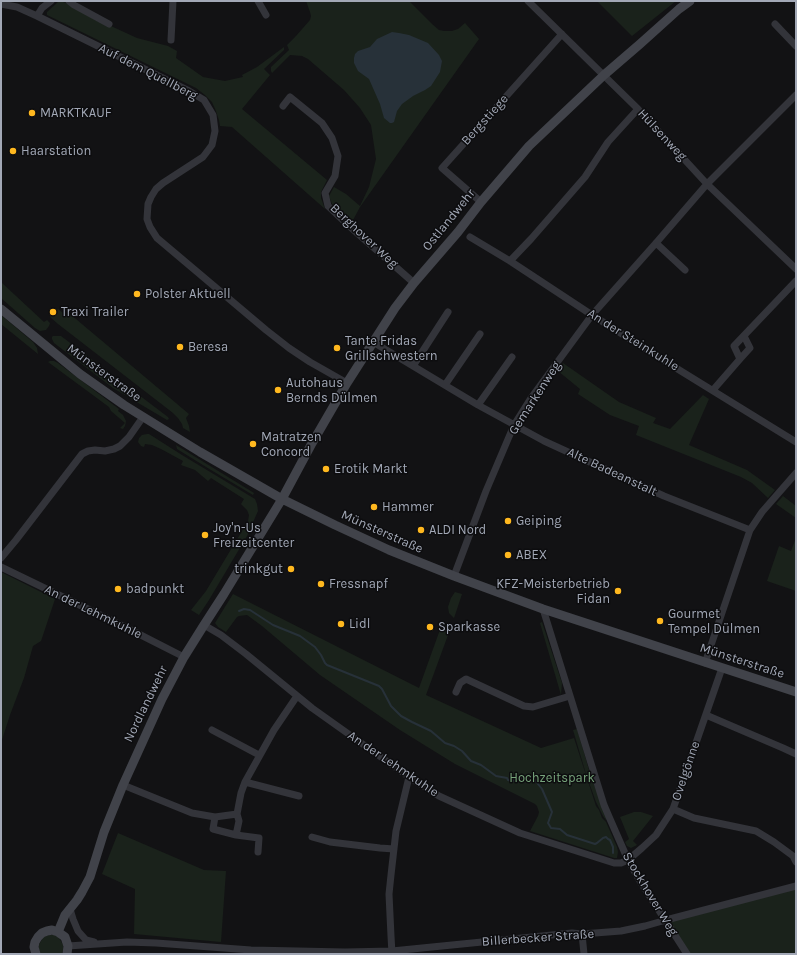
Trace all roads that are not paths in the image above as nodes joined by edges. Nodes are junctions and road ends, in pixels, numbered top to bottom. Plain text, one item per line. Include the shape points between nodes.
1 (51, 1) edge
2 (69, 1) edge
3 (174, 1) edge
4 (258, 1) edge
5 (528, 1) edge
6 (690, 1) edge
7 (1, 4) edge
8 (266, 15) dead end
9 (36, 16) junction
10 (109, 24) dead end
11 (775, 24) dead end
12 (562, 34) junction
13 (171, 40) dead end
14 (796, 46) edge
15 (604, 75) junction
16 (796, 95) edge
17 (283, 106) dead end
18 (638, 109) junction
19 (707, 184) junction
20 (481, 202) junction
21 (470, 237) dead end
22 (656, 243) junction
23 (510, 261) junction
24 (796, 269) edge
25 (685, 270) dead end
26 (796, 281) edge
27 (414, 283) junction
28 (1, 309) edge
29 (448, 312) dead end
30 (592, 315) junction
31 (480, 334) dead end
32 (744, 336) junction
33 (373, 342) junction
34 (512, 357) dead end
35 (740, 359) junction
36 (413, 366) junction
37 (346, 383) junction
38 (445, 385) junction
39 (713, 390) junction
40 (478, 405) junction
41 (142, 417) junction
42 (514, 425) junction
43 (796, 442) edge
44 (796, 473) edge
45 (282, 499) junction
46 (750, 530) junction
47 (1, 558) edge
48 (1, 567) edge
49 (454, 576) junction
50 (543, 609) junction
51 (204, 625) junction
52 (184, 657) junction
53 (705, 663) junction
54 (722, 668) junction
55 (456, 692) dead end
56 (796, 692) edge
57 (297, 696) junction
58 (570, 696) junction
59 (706, 715) junction
60 (212, 730) dead end
61 (796, 754) edge
62 (259, 755) junction
63 (408, 777) junction
64 (245, 782) junction
65 (123, 785) junction
66 (299, 796) dead end
67 (673, 809) junction
68 (237, 814) junction
69 (215, 817) junction
70 (236, 834) junction
71 (312, 837) dead end
72 (394, 849) junction
73 (258, 852) dead end
74 (628, 860) junction
75 (796, 862) edge
76 (796, 886) edge
77 (70, 909) junction
78 (666, 920) junction
79 (58, 932) junction
80 (582, 934) junction
81 (100, 943) junction
82 (68, 950) edge
83 (250, 952) edge
84 (392, 952) edge
85 (34, 954) edge
86 (584, 954) edge
87 (687, 954) edge

1 - 9 street
2 - 10 street
3 - 13 street
4 - 8 street
5 - 12 street, Hülsenweg
6 - 15 main road, Ostlandwehr
7 - 9 street, Auf dem Quellberg via 17,7
9 - 37 street, Auf dem Quellberg via 204,100 213,115 215,131 212,145 203,157 156,190 148,204 147,219 150,227 157,238 266,330 310,362
11 - 14 street
12 - 15 street, Hülsenweg
12 - 20 street, Bergstiege via 442,168
15 - 18 street, Hülsenweg
15 - 20 main road, Ostlandwehr via 529,146
16 - 19 street, Gemarkenweg
17 - 27 street, Berghover Weg via 290,97 322,123 332,138 338,156 335,176 325,192 328,206
18 - 19 street, Hülsenweg
18 - 23 street via 608,142 585,177
19 - 22 street, Gemarkenweg
19 - 24 street, Hülsenweg
20 - 27 main road, Ostlandwehr
21 - 23 street, An der Steinkuhle
22 - 25 street
22 - 30 street, Gemarkenweg
23 - 30 street, An der Steinkuhle
26 - 32 street
27 - 33 main road, Ostlandwehr
28 - 41 main road, Münsterstraße via 80,374
29 - 36 street
30 - 39 street, An der Steinkuhle
30 - 42 street, Gemarkenweg
31 - 38 street
32 - 35 street via 750,348
32 - 35 street via 734,346
33 - 36 street, Alte Badeanstalt
33 - 37 main road, Ostlandwehr
34 - 40 street
35 - 39 street
36 - 38 street, Alte Badeanstalt
37 - 45 main road, Ostlandwehr
38 - 40 street, Alte Badeanstalt
39 - 43 street, An der Steinkuhle
40 - 42 street, Alte Badeanstalt
41 - 45 main road, Münsterstraße
41 - 47 street via 120,446 82,454
42 - 46 street, Alte Badeanstalt via 657,493
42 - 49 street, Gemarkenweg
44 - 46 street
45 - 49 main road, Münsterstraße via 370,541
45 - 51 main road, Nordlandwehr
46 - 53 street
48 - 52 street, An der Lehmkuhle
49 - 50 main road, Münsterstraße
50 - 53 main road, Münsterstraße
50 - 58 street, Stockhover Weg
51 - 52 main road, Nordlandwehr
51 - 57 street, An der Lehmkuhle via 246,654
52 - 65 main road, Nordlandwehr
53 - 54 main road, Münsterstraße
54 - 56 main road, Münsterstraße
54 - 59 street, Ovelgönne
55 - 58 street via 460,683 466,679 524,706 533,707
57 - 62 street
57 - 63 street, An der Lehmkuhle
58 - 74 street, Stockhover Weg via 604,805
59 - 61 street
59 - 67 street, Ovelgönne
60 - 62 street
62 - 64 street
63 - 72 street
63 - 74 street, An der Lehmkuhle via 439,796 520,833 614,863
64 - 66 street
64 - 68 street
65 - 69 street via 192,813
65 - 77 main road, Nordlandwehr via 90,876
67 - 74 street, Ovelgönne via 656,835
67 - 75 street via 694,818 756,830 793,856
68 - 69 street
68 - 70 street via 239,821
69 - 70 street via 213,829
70 - 73 street via 259,838
71 - 72 street via 330,842
72 - 84 street via 389,894
74 - 78 street, Stockhover Weg
76 - 78 street, Billerbecker Straße
77 - 79 main road, Nordlandwehr
77 - 81 street, Billerbecker Straße via 78,931 86,940
78 - 80 street, Billerbecker Straße via 621,931
78 - 87 street, Stockhover Weg
79 - 82 main road via 65,937
79 - 85 main road via 52,930 42,933 35,942
80 - 84 street, Billerbecker Straße
80 - 86 street
81 - 82 street, Billerbecker Straße
81 - 83 street, Billerbecker Straße via 156,943
83 - 84 street, Billerbecker Straße

